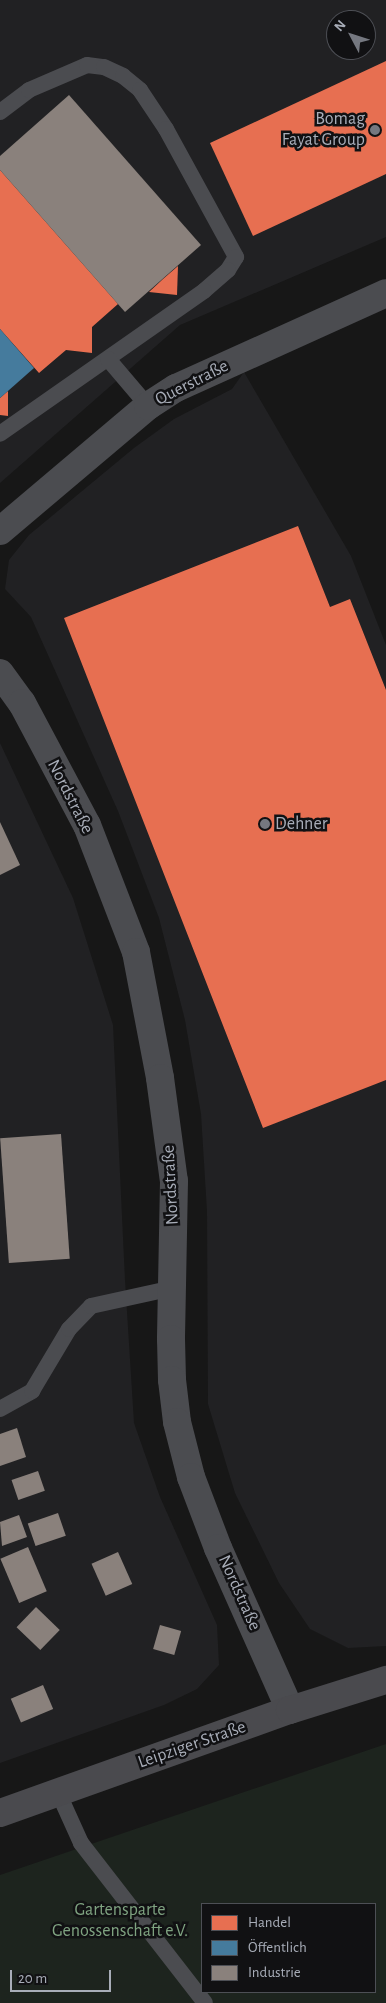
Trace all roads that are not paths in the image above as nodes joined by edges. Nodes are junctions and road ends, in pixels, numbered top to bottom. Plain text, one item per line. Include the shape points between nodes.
1 (0, 112) edge
2 (386, 293) edge
3 (108, 359) junction
4 (148, 406) junction
5 (0, 434) edge
6 (0, 531) edge
7 (0, 673) edge
8 (173, 1288) junction
9 (0, 1409) edge
10 (386, 1680) edge
11 (290, 1710) junction
12 (58, 1792) junction
13 (0, 1813) edge
14 (205, 2003) edge

1 - 3 lane via 29,90 87,65 104,67 123,76 140,90 166,129 236,257 228,270 204,291
2 - 4 street, Querstraße via 176,388
3 - 4 lane
3 - 5 lane
4 - 6 street, Querstraße
7 - 8 street, Nordstraße via 22,703 87,825 136,952 160,1078 174,1181
8 - 9 lane via 91,1306 69,1329 32,1391
8 - 11 street, Nordstraße via 172,1380 177,1422 191,1477 218,1548
10 - 11 main road, Leipziger Straße
11 - 12 main road, Leipziger Straße
12 - 13 main road, Leipziger Straße
12 - 14 lane via 81,1843

